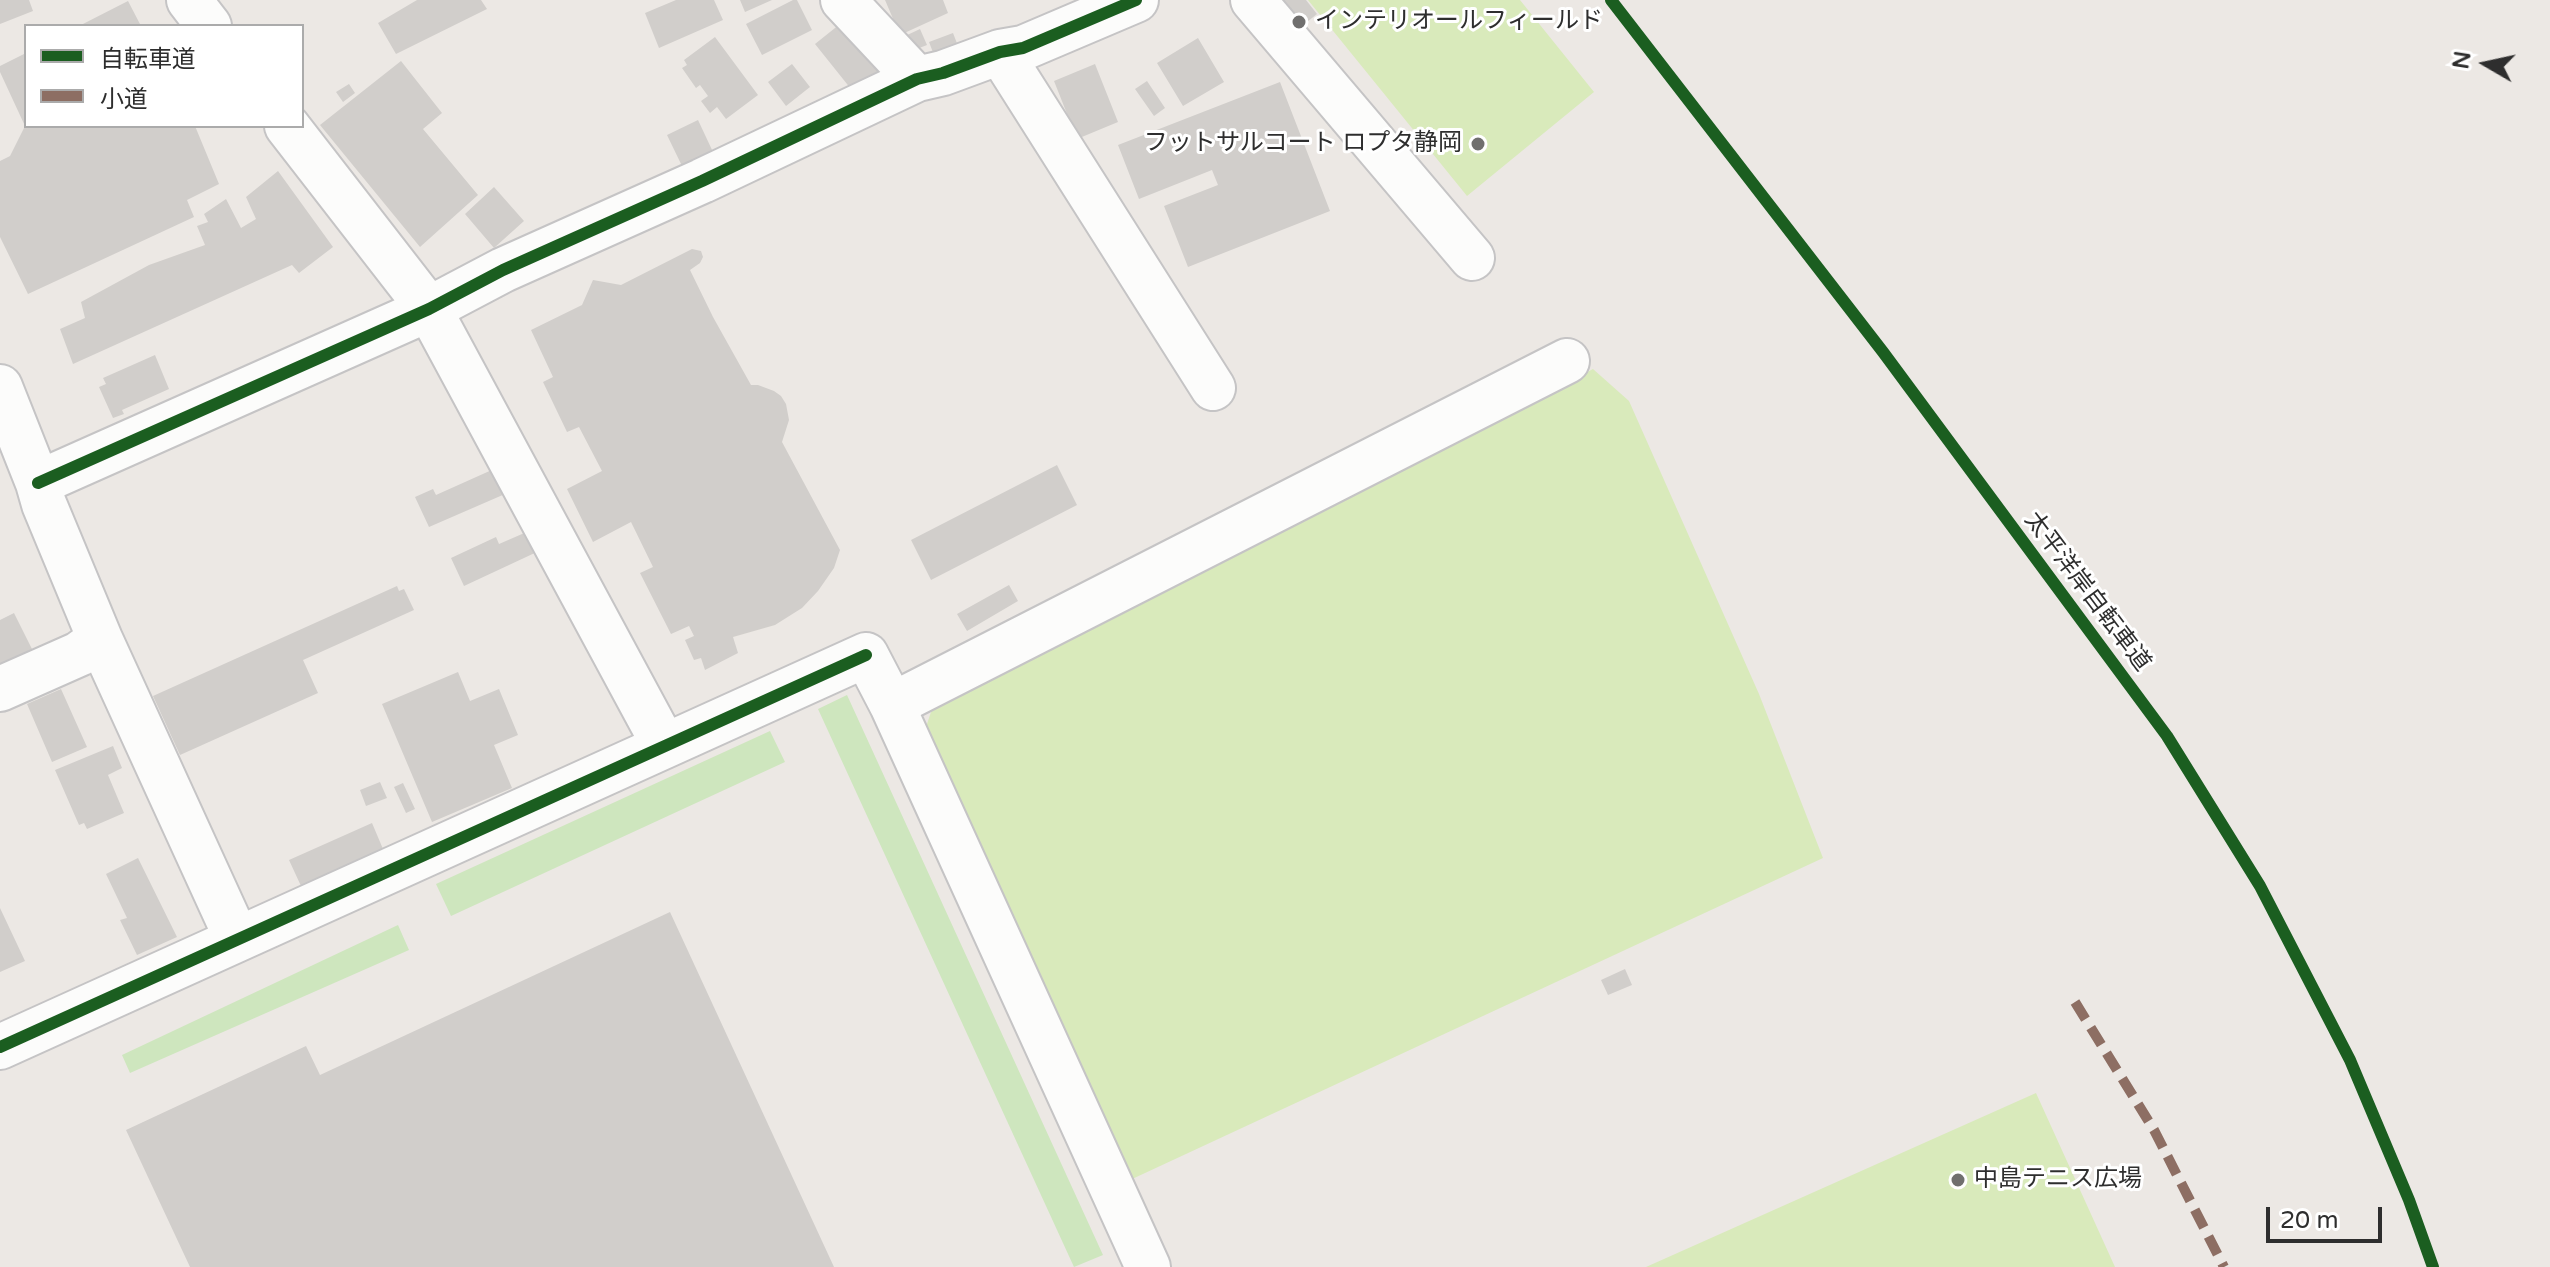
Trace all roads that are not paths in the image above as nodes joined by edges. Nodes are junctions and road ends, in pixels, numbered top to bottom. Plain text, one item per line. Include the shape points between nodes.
1 (189, 0) edge
2 (843, 0) edge
3 (1136, 0) edge
4 (1253, 0) edge
5 (207, 24) edge
6 (1000, 52) junction
7 (917, 79) junction
8 (289, 128) edge
9 (1472, 258) dead end
10 (429, 309) junction
11 (1567, 361) dead end
12 (0, 387) edge
13 (1213, 388) dead end
14 (38, 483) junction
15 (100, 639) junction
16 (0, 689) edge
17 (892, 705) junction
18 (664, 745) junction
19 (237, 939) junction
20 (0, 1047) edge
21 (1148, 1267) edge

1 - 5 street
2 - 7 street
3 - 6 street via 1023,48
4 - 9 street
6 - 7 street
6 - 13 street
7 - 10 street
8 - 10 street
10 - 14 street
10 - 18 street
11 - 17 street
12 - 14 street
14 - 15 street
15 - 16 street via 79,654
15 - 19 street
17 - 18 street via 866,655
17 - 21 street
18 - 19 street
19 - 20 street

